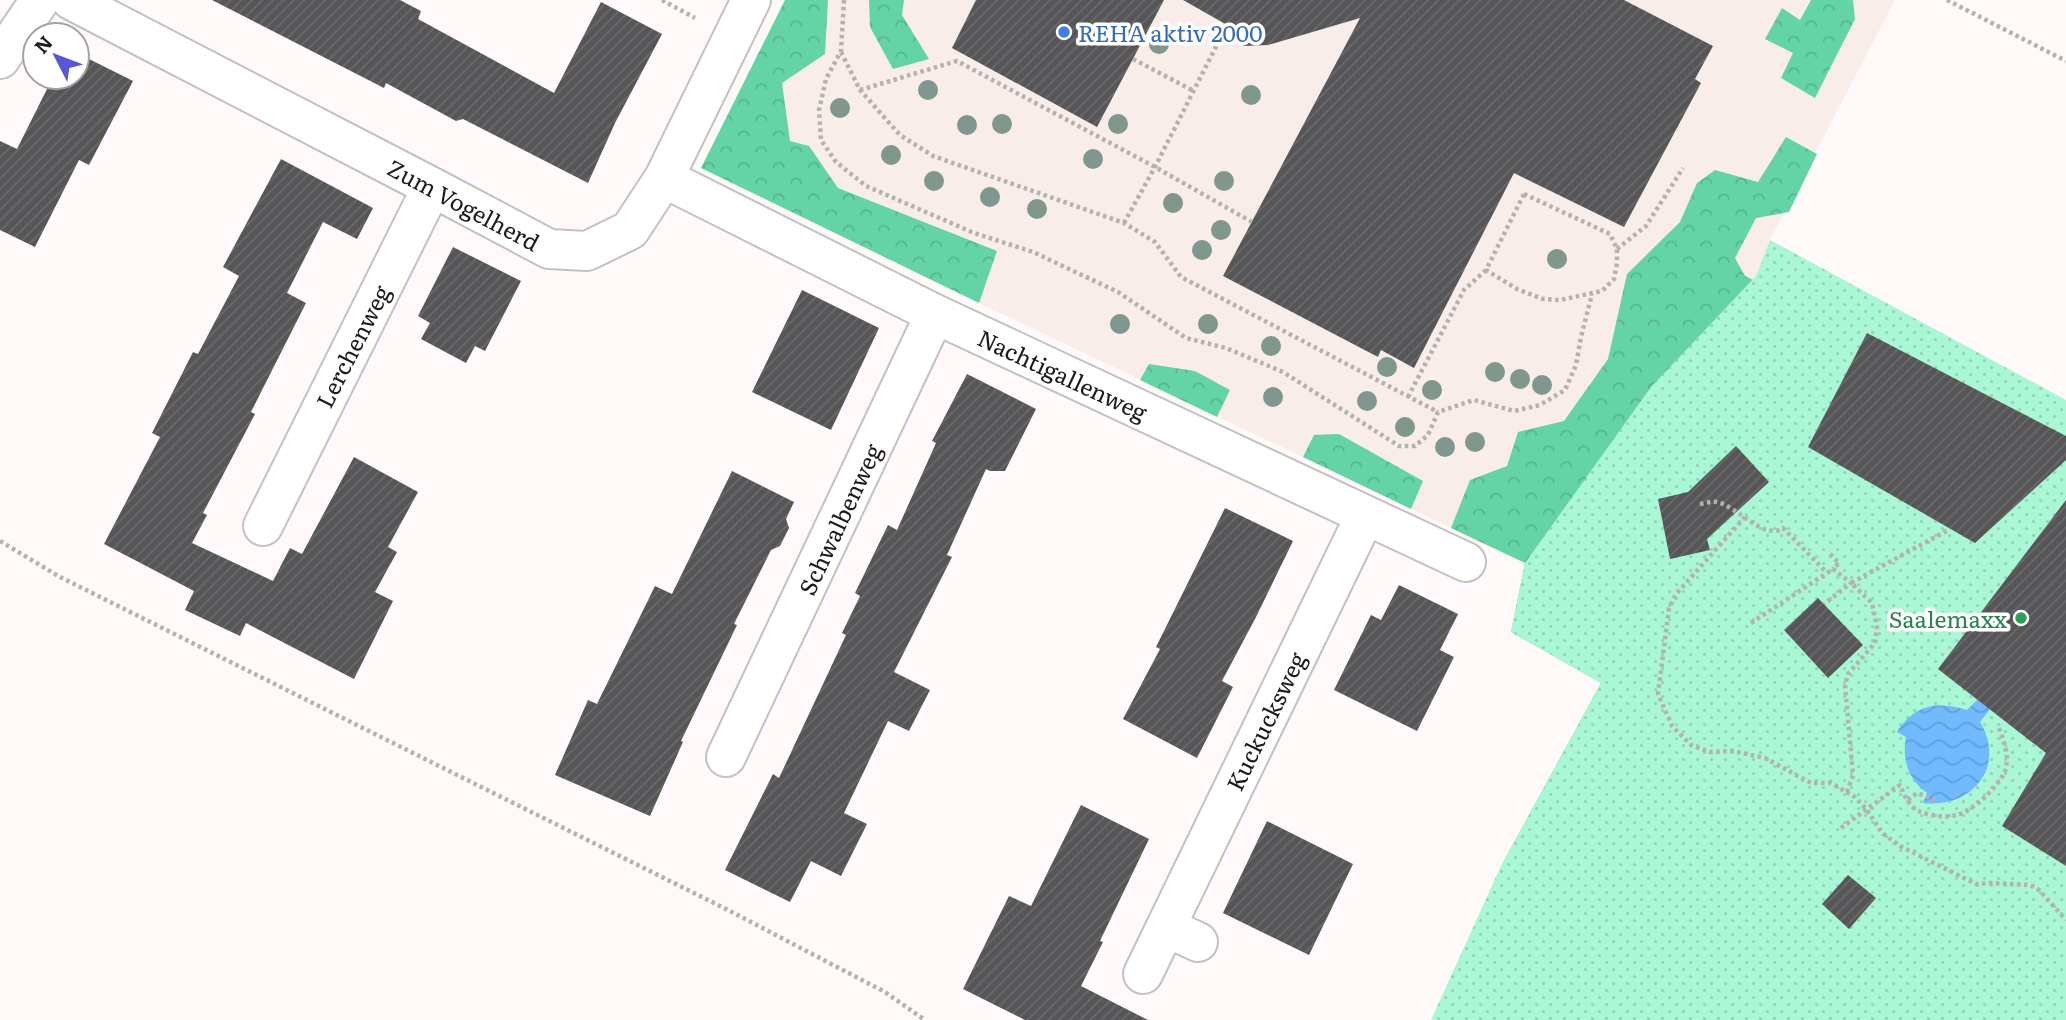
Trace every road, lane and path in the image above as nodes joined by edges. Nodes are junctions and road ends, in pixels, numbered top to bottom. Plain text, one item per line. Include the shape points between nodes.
1 (40, 0) edge
2 (71, 0) edge
3 (751, 0) edge
4 (844, 0) edge
5 (1947, 0) edge
6 (1227, 25) dead end
7 (841, 51) junction
8 (0, 59) edge
9 (1133, 59) dead end
10 (2066, 61) edge
11 (860, 90) junction
12 (1194, 90) junction
13 (1155, 167) junction
14 (1683, 168) dead end
15 (664, 178) junction
16 (432, 187) junction
17 (1252, 222) dead end
18 (1124, 223) junction
19 (1617, 248) junction
20 (1486, 270) junction
21 (1592, 294) junction
22 (935, 314) junction
23 (1408, 397) junction
24 (1438, 412) junction
25 (1700, 504) dead end
26 (275, 516) dead end
27 (1365, 516) junction
28 (1745, 517) junction
29 (1950, 528) dead end
30 (0, 541) edge
31 (1830, 554) dead end
32 (1466, 562) dead end
33 (1833, 569) junction
34 (1827, 573) junction
35 (1851, 583) junction
36 (1824, 604) dead end
37 (1751, 624) dead end
38 (1999, 728) dead end
39 (726, 757) dead end
40 (1847, 792) junction
41 (1940, 798) dead end
42 (1908, 800) junction
43 (1867, 810) junction
44 (1841, 828) dead end
45 (2066, 920) edge
46 (1143, 974) dead end
47 (926, 1020) edge

1 - 8 street
2 - 16 street, Zum Vogelherd
3 - 15 street, Zum Vogelherd
4 - 7 path
5 - 10 path
6 - 12 path
7 - 11 path
7 - 24 path via 826,79 819,110 821,140 836,162 866,186 974,233 1033,252 1118,292 1186,338 1226,348 1283,372 1399,446 1415,446 1428,435
9 - 12 path
11 - 13 path via 957,61
11 - 18 path via 900,135 933,156
12 - 13 path
13 - 17 path
13 - 18 path
14 - 19 path via 1646,226
15 - 16 street, Zum Vogelherd via 630,230 587,251 549,249
15 - 22 street, Nachtigallenweg
16 - 26 street, Lerchenweg
18 - 23 path via 1155,242 1181,276
19 - 20 path via 1610,234 1524,194
19 - 21 path via 1614,279
20 - 21 path via 1543,299
20 - 23 path via 1464,290
21 - 24 path via 1576,365 1565,390 1540,405 1514,411 1474,400
22 - 27 street, Nachtigallenweg
22 - 39 street, Schwalbenweg via 757,730
23 - 24 path
25 - 28 path via 1715,501
27 - 32 street, Nachtigallenweg
27 - 46 street, Kuckucksweg via 1182,935
28 - 34 path via 1768,531 1783,528
28 - 40 path via 1676,594 1669,608 1658,694 1672,726 1691,745 1765,758 1811,783 1831,783
29 - 35 path
30 - 47 path via 60,577 726,909 885,992
31 - 33 path via 1839,563
33 - 34 path
33 - 35 path
34 - 37 path
35 - 36 path
35 - 40 path via 1872,603 1877,627 1875,643 1848,674 1845,685 1853,775
38 - 42 path via 2007,750 2005,771 1977,804 1958,815 1935,816 1917,811
40 - 43 path
41 - 42 path via 1917,793
42 - 43 path via 1900,785
43 - 44 path
43 - 45 path via 1882,833 1900,846 1976,884 2030,885

